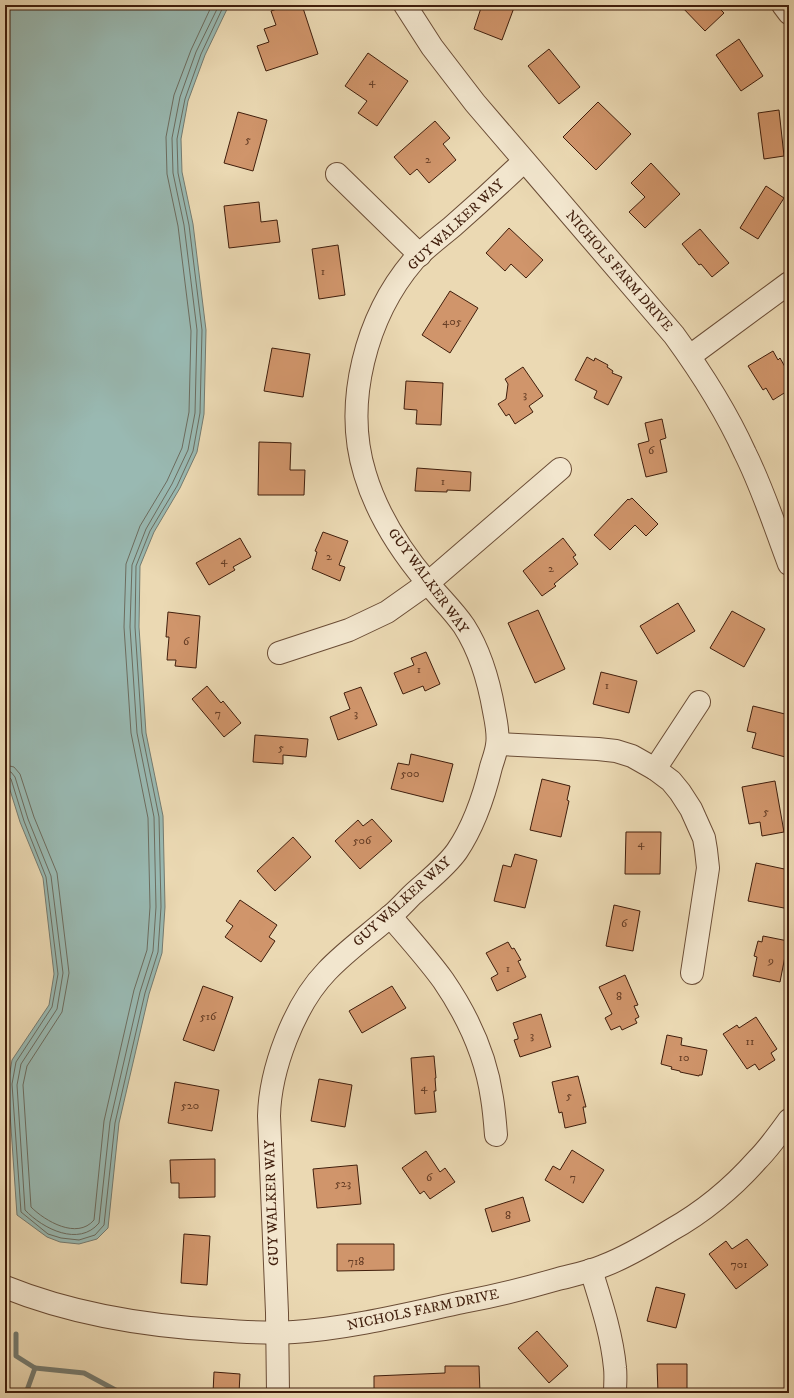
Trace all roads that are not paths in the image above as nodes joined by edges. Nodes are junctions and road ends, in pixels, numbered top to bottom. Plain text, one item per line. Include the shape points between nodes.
1 (405, 5) edge
2 (783, 5) edge
3 (789, 13) edge
4 (524, 161) junction
5 (337, 174) dead end
6 (420, 255) junction
7 (789, 283) edge
8 (690, 356) junction
9 (560, 469) dead end
10 (789, 564) edge
11 (428, 583) junction
12 (280, 653) dead end
13 (699, 702) dead end
14 (498, 744) junction
15 (655, 769) junction
16 (390, 916) junction
17 (692, 973) dead end
18 (789, 1120) edge
19 (496, 1134) dead end
20 (591, 1270) junction
21 (5, 1287) edge
22 (277, 1332) junction
23 (278, 1393) edge
24 (615, 1393) edge

1 - 4 street, NICHOLS FARM DRIVE via 465,91
2 - 3 street
4 - 6 street, GUY WALKER WAY
4 - 8 street, NICHOLS FARM DRIVE
5 - 6 street
6 - 11 street, GUY WALKER WAY via 397,284 373,329 360,379 356,411 358,446 374,500 392,535
7 - 8 street
8 - 10 street, NICHOLS FARM DRIVE via 718,400 746,453
9 - 11 street
11 - 12 street via 387,612 349,630
11 - 14 street, GUY WALKER WAY via 465,627 475,646 492,697
13 - 15 street
14 - 15 street via 598,748 632,756
14 - 16 street, GUY WALKER WAY via 480,807 457,851
15 - 17 street via 671,781 680,792 704,838 708,868
16 - 19 street via 443,980 469,1025 487,1075
16 - 22 street, GUY WALKER WAY via 345,953 313,986 299,1009 277,1067 269,1099
18 - 20 street, NICHOLS FARM DRIVE via 757,1160 701,1211 636,1250
20 - 22 street, NICHOLS FARM DRIVE via 530,1287 381,1320 295,1332
20 - 24 street via 610,1337 615,1369
21 - 22 street, NICHOLS FARM DRIVE via 94,1315 178,1328
22 - 23 street, GUY WALKER WAY

